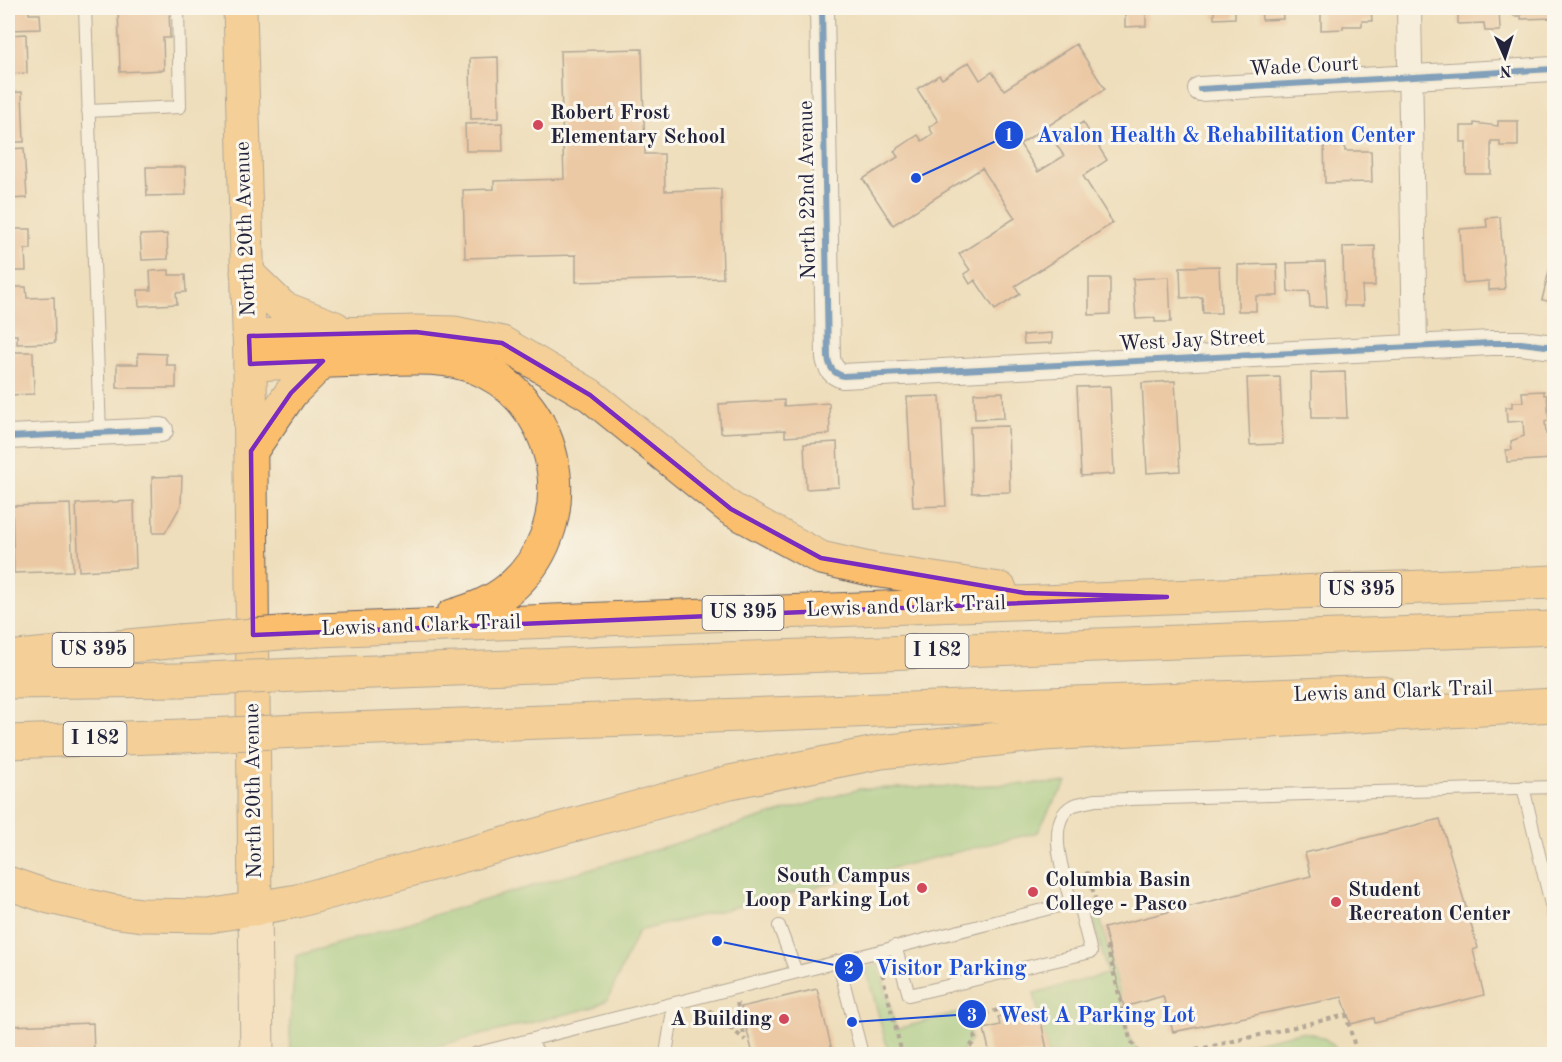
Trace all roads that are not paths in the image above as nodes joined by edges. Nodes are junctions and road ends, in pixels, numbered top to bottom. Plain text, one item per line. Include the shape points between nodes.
1 (85, 8) edge
2 (178, 8) edge
3 (240, 8) edge
4 (822, 8) edge
5 (1409, 8) edge
6 (1554, 69) edge
7 (1410, 77) junction
8 (1200, 88) dead end
9 (88, 111) junction
10 (247, 273) junction
11 (351, 334) junction
12 (1415, 346) junction
13 (1554, 347) edge
14 (249, 350) junction
15 (323, 361) junction
16 (832, 370) joint
17 (161, 430) dead end
18 (100, 433) junction
19 (8, 437) edge
20 (250, 451) junction
21 (1554, 582) edge
22 (1167, 597) junction
23 (1554, 628) edge
24 (319, 630) junction
25 (8, 658) edge
26 (8, 682) edge
27 (1554, 686) edge
28 (1554, 705) edge
29 (8, 742) edge
30 (1523, 787) junction
31 (1554, 787) edge
32 (8, 883) edge
33 (1071, 903) junction
34 (255, 909) junction
35 (1554, 917) edge
36 (779, 926) dead end
37 (895, 946) junction
38 (838, 961) junction
39 (796, 972) junction
40 (674, 1004) junction
41 (528, 1041) junction
42 (257, 1054) edge
43 (474, 1054) edge
44 (540, 1054) edge
45 (666, 1054) edge
46 (862, 1054) edge

1 - 9 lane
2 - 9 lane via 180,107
3 - 10 main road, North 20th Avenue
4 - 16 street, North 22nd Avenue via 827,338
5 - 7 street
6 - 7 street, Wade Court
7 - 8 street, Wade Court
7 - 12 street
9 - 18 lane
10 - 11 main road via 283,308
10 - 14 main road, North 20th Avenue
11 - 14 main road
11 - 22 main road via 454,333 502,343 590,395 731,509 820,558 1025,593
12 - 13 street, West Jay Street via 1521,343
12 - 16 street, West Jay Street via 843,376
14 - 15 main road
14 - 20 main road, North 20th Avenue
15 - 20 main road via 291,393
15 - 24 main road via 444,359 485,372 519,398 544,433 551,453 556,496 553,517 537,556 509,589 491,601 451,616
17 - 18 street
18 - 19 street
20 - 34 main road, North 20th Avenue
21 - 22 main road, Lewis and Clark Trail / US 395
22 - 24 main road, Lewis and Clark Trail / US 395
23 - 26 main road, I 182, bridge via 181,680
24 - 25 main road, Lewis and Clark Trail / US 395, bridge
27 - 29 main road, Lewis and Clark Trail / I 182, bridge
28 - 34 main road via 1044,734 881,752 730,782 297,902
30 - 31 lane
30 - 33 lane via 1095,800 1073,806 1061,816 1057,832
30 - 35 lane
32 - 34 main road via 78,904 142,915 210,916
33 - 37 lane
33 - 37 lane via 1078,901 1091,952 909,995
34 - 42 main road, North 20th Avenue
36 - 39 lane
37 - 38 lane
38 - 39 lane
38 - 46 lane
39 - 40 lane
40 - 41 lane
40 - 45 lane
41 - 43 lane
41 - 44 lane

